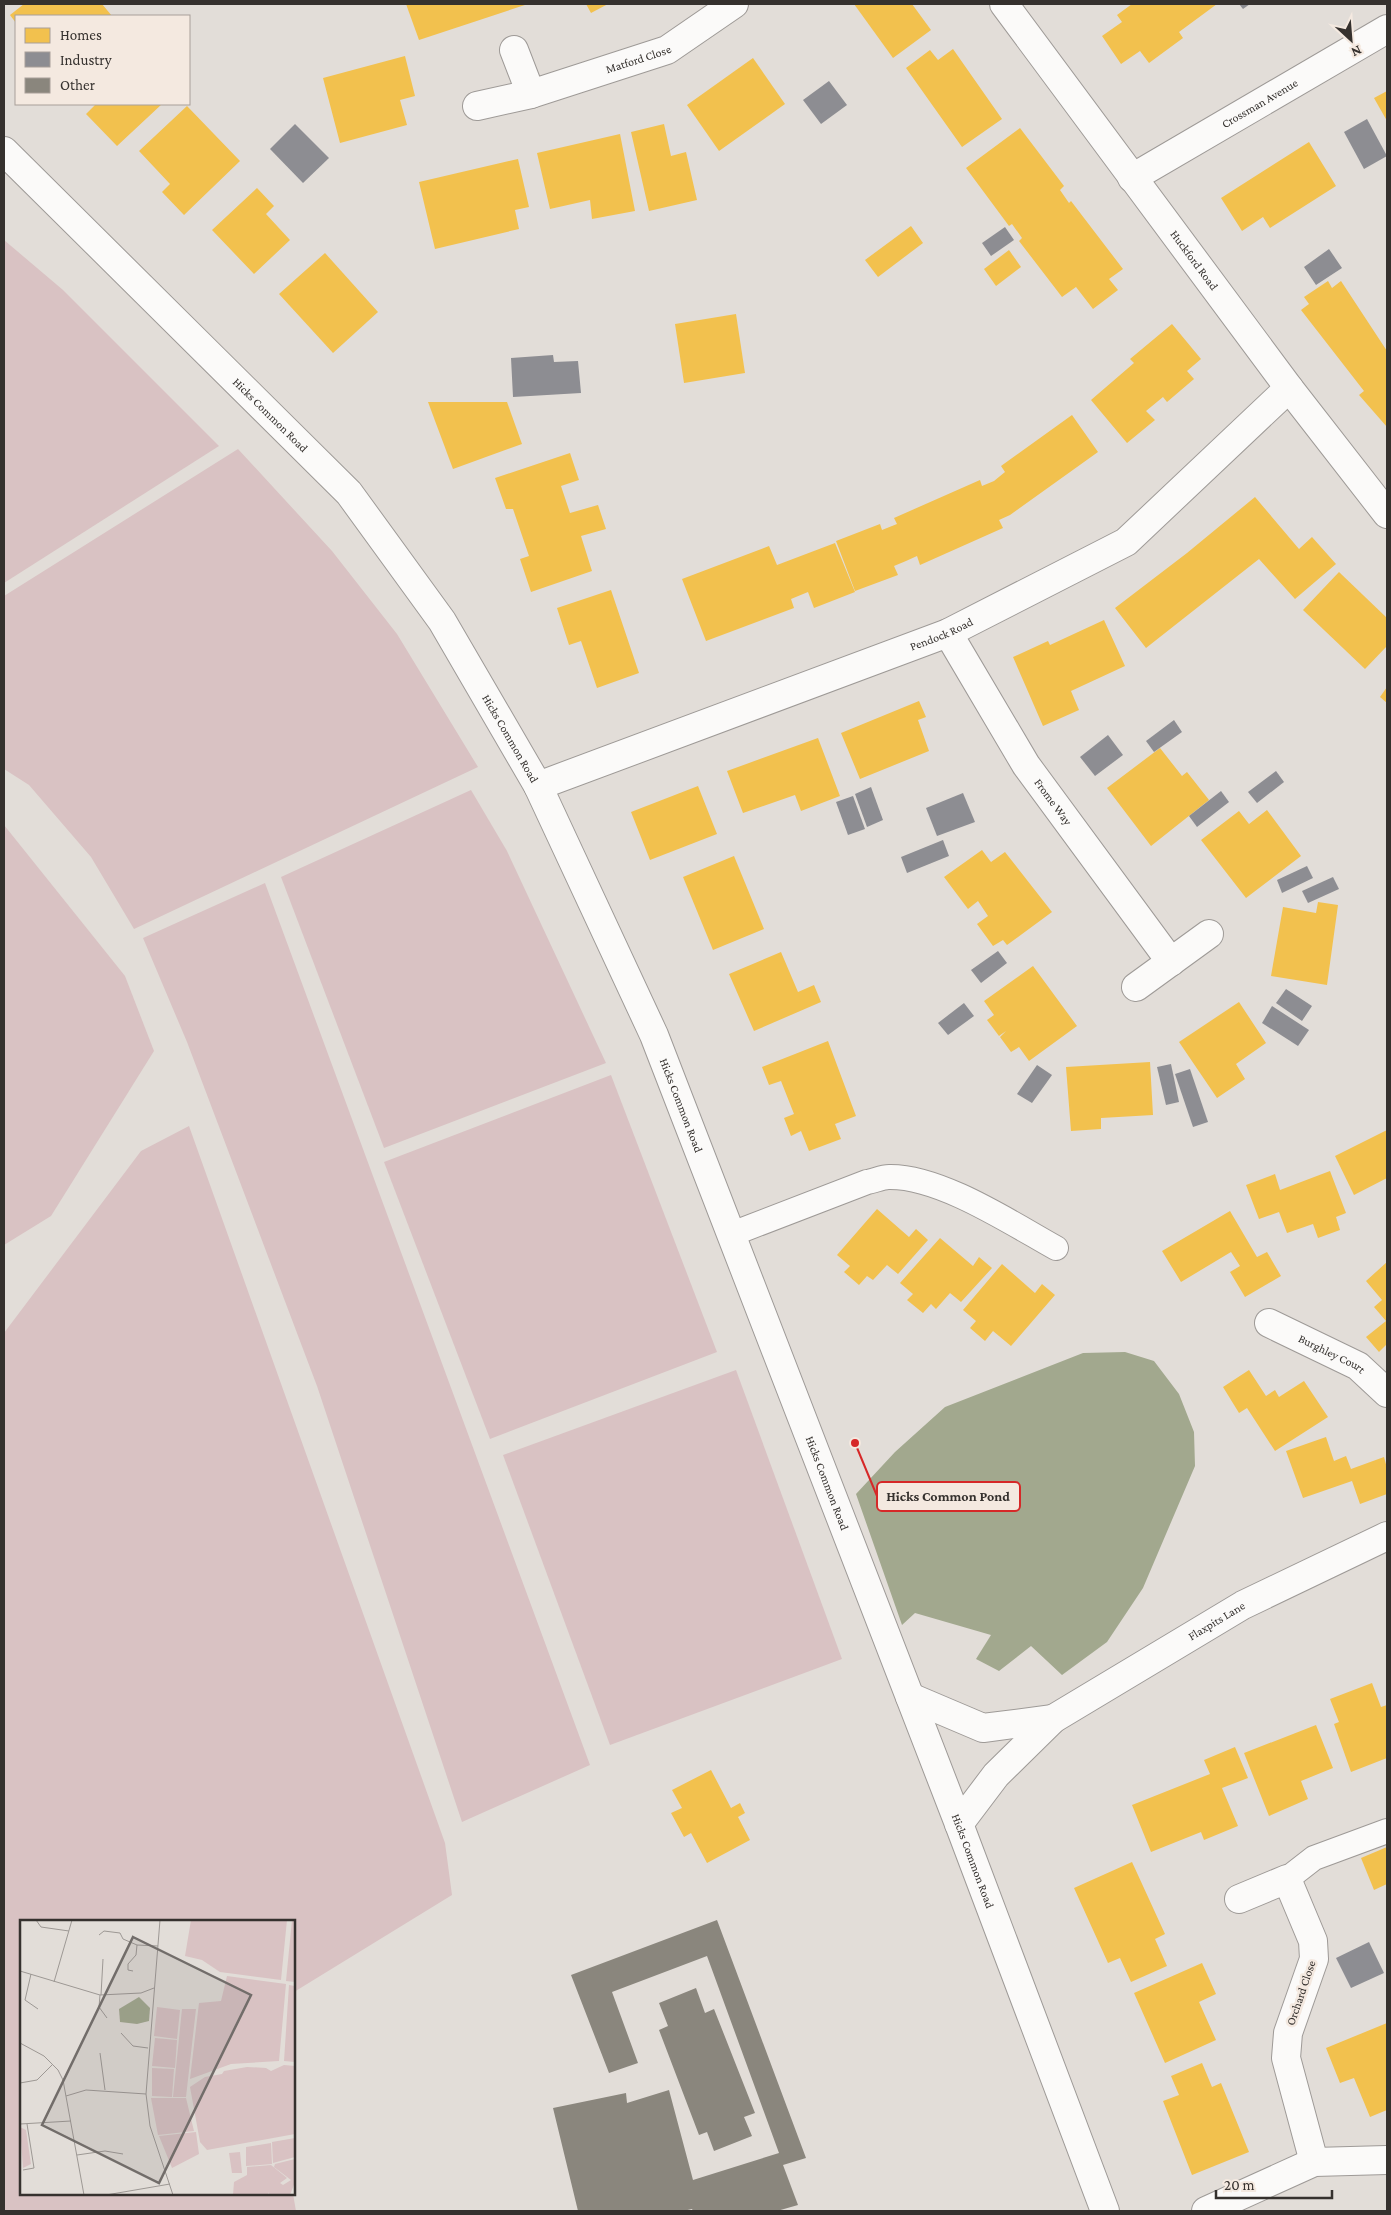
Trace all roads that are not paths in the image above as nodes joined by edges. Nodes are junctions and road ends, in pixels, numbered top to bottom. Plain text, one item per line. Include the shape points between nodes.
1 (734, 4) edge
2 (1004, 4) edge
3 (1387, 30) edge
4 (514, 50) dead end
5 (531, 94) junction
6 (477, 106) dead end
7 (4, 151) edge
8 (1132, 178) junction
9 (1288, 388) junction
10 (1387, 514) edge
11 (948, 633) junction
12 (538, 786) junction
13 (1209, 934) dead end
14 (1171, 962) junction
15 (1136, 987) dead end
16 (732, 1234) junction
17 (1056, 1248) dead end
18 (1269, 1323) dead end
19 (1387, 1393) edge
20 (1387, 1536) edge
21 (910, 1697) junction
22 (1053, 1718) junction
23 (959, 1824) junction
24 (1387, 1831) edge
25 (1287, 1878) junction
26 (1239, 1899) dead end
27 (1387, 2160) edge
28 (1314, 2162) junction
29 (1104, 2211) edge
30 (1206, 2211) edge

1 - 5 street, Matford Close via 667,50
2 - 8 street, Huckford Road
3 - 8 street, Crossman Avenue
4 - 5 street
5 - 6 street, Matford Close
7 - 12 street, Hicks Common Road via 348,493 442,621
8 - 9 street, Huckford Road
9 - 10 street, Huckford Road
9 - 11 street, Pendock Road via 1126,542
11 - 12 street, Pendock Road
11 - 14 street, Frome Way via 1026,765
12 - 16 street, Hicks Common Road via 654,1034
13 - 14 street
14 - 15 street
16 - 17 lane via 866,1182 888,1177 909,1179 946,1190
16 - 21 street, Hicks Common Road
18 - 19 street, Burghley Court via 1358,1366
20 - 22 street, Flaxpits Lane via 1243,1605
21 - 22 street, Flaxpits Lane via 983,1728
21 - 23 street, Hicks Common Road
22 - 23 street, Flaxpits Lane via 996,1775
23 - 29 street, Hicks Common Road
24 - 25 lane via 1314,1858
25 - 26 street
25 - 28 street, Orchard Close via 1313,1941 1314,1959 1288,2032 1286,2058
27 - 28 street
28 - 30 street

